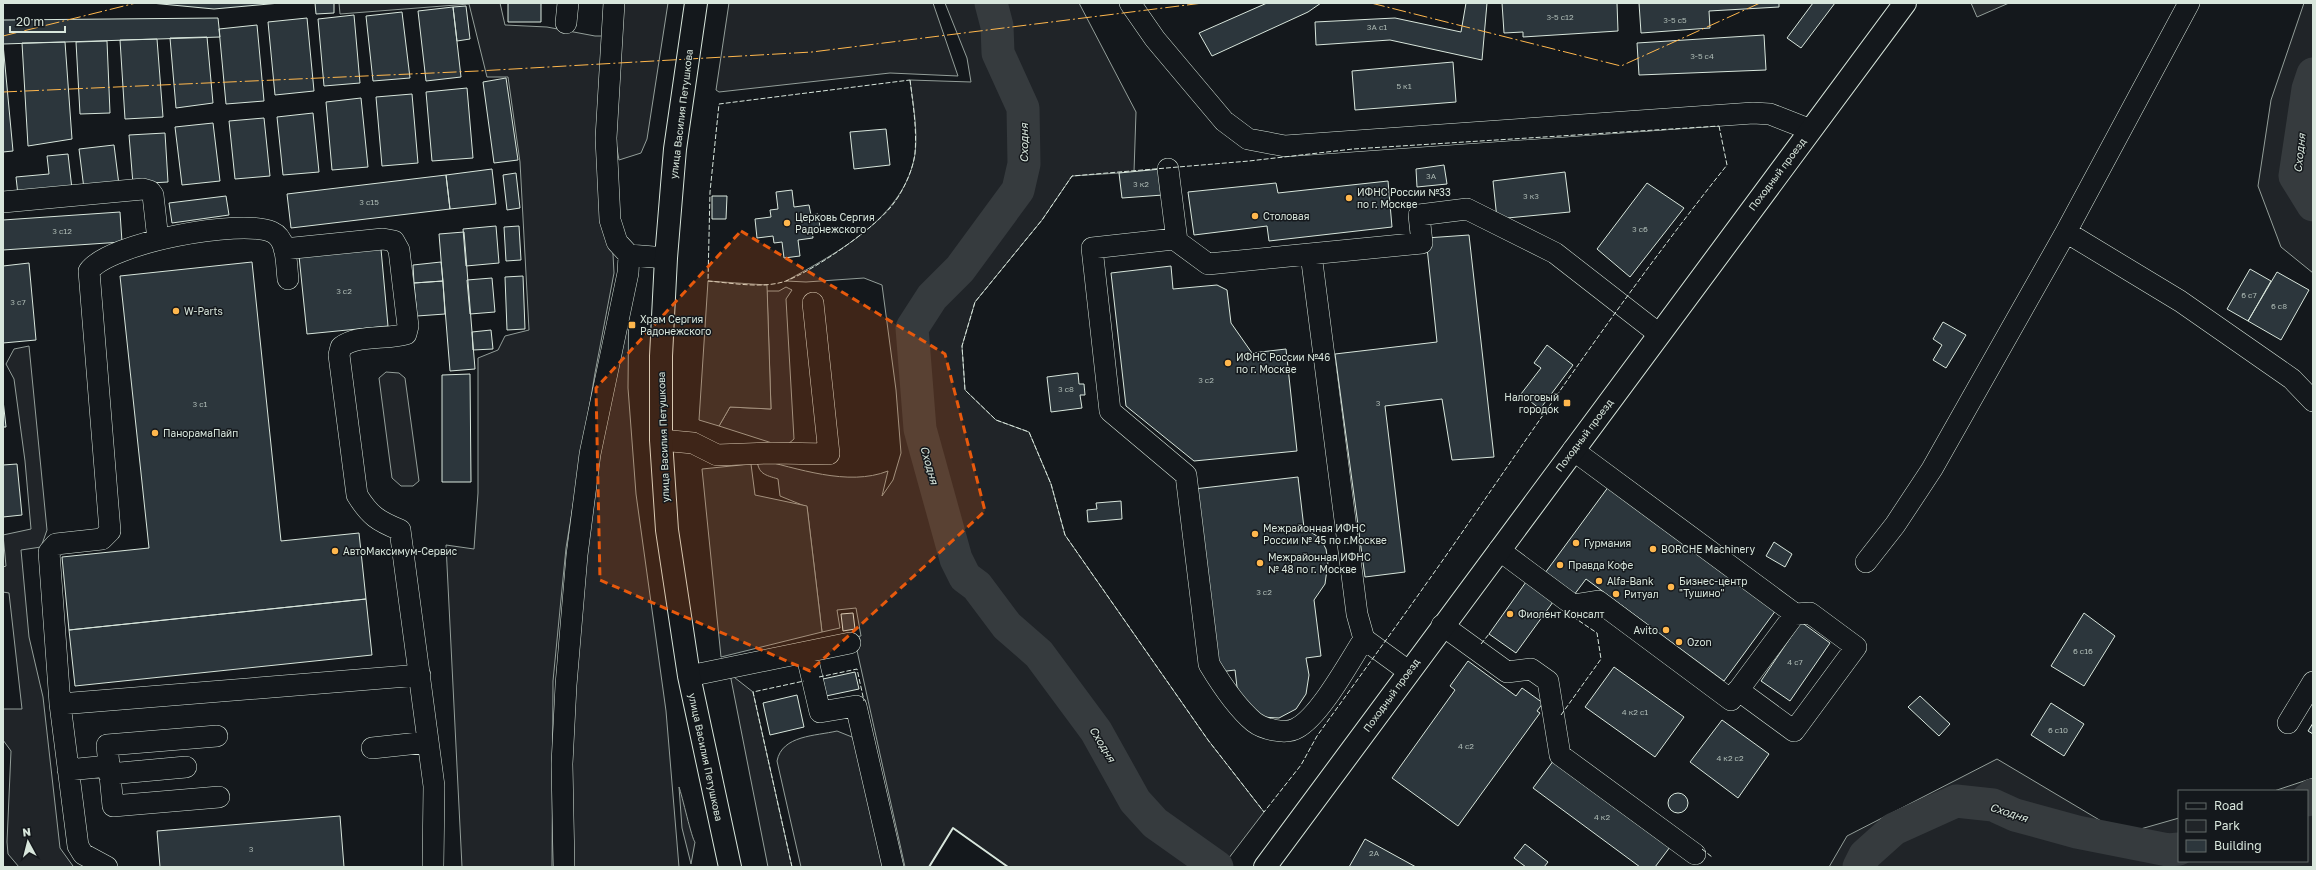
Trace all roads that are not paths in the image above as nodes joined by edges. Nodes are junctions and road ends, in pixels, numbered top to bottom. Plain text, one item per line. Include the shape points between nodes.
1 (614, 3) edge
2 (696, 3) edge
3 (1130, 3) edge
4 (1905, 3) edge
5 (2190, 3) edge
6 (1810, 130) junction
7 (1168, 169) dead end
8 (3, 202) edge
9 (2066, 232) junction
10 (158, 240) junction
11 (1176, 241) junction
12 (284, 249) junction
13 (1311, 254) junction
14 (629, 255) junction
15 (666, 258) junction
16 (288, 279) dead end
17 (813, 302) dead end
18 (1659, 334) junction
19 (2313, 401) edge
20 (661, 440) junction
21 (1573, 450) junction
22 (1498, 550) junction
23 (1866, 562) dead end
24 (1795, 614) junction
25 (1442, 626) junction
26 (1364, 638) junction
27 (850, 642) dead end
28 (806, 652) junction
29 (1408, 671) junction
30 (420, 675) junction
31 (689, 676) junction
32 (2313, 682) edge
33 (1738, 690) junction
34 (60, 704) junction
35 (2288, 723) dead end
36 (217, 736) dead end
37 (428, 742) junction
38 (372, 748) dead end
39 (186, 767) dead end
40 (68, 770) junction
41 (109, 770) junction
42 (219, 797) dead end
43 (1695, 854) dead end
44 (107, 867) edge
45 (433, 867) edge
46 (564, 867) edge
47 (730, 867) edge
48 (893, 867) edge
49 (1265, 867) edge

1 - 14 street via 606,138 610,220 617,242
2 - 15 main road, улица Василия Петушкова via 675,149
3 - 6 street via 1155,39 1224,122 1255,141 1284,146 1752,114 1770,114
4 - 6 main road, Походный проезд
5 - 9 street
6 - 18 main road, Походный проезд
7 - 11 street
8 - 10 street via 143,189 153,195
9 - 19 street via 2180,302 2292,379
9 - 23 street via 1932,469
10 - 12 street via 194,232 248,229 272,232 282,242
10 - 34 street via 130,248 94,264 89,270 110,531 102,539 56,544 49,552
11 - 13 street via 1208,264
11 - 26 street via 1174,239 1092,248 1110,411 1186,475 1209,664 1219,682 1255,722 1278,731 1296,729 1313,715
12 - 16 street
12 - 30 street via 384,239 394,241 400,250 407,319 406,334 351,342 341,347 339,355 357,495 366,510 378,521 400,530
13 - 18 street via 1422,243 1419,215 1467,209 1555,253
13 - 26 street via 1355,599
14 - 15 street
14 - 46 street via 628,273 590,454 577,555 562,764
15 - 20 main road, улица Василия Петушкова via 661,356
17 - 20 street via 829,454 717,455 692,444
18 - 21 main road, Походный проезд
20 - 31 main road, улица Василия Петушкова via 667,530
21 - 22 main road, Походный проезд
21 - 24 street
22 - 25 main road, Походный проезд
22 - 33 street via 1573,605 1598,601 1731,700
24 - 33 street
24 - 33 street via 1810,613 1856,647 1794,731
25 - 29 main road, Походный проезд
25 - 43 street via 1507,672 1531,669 1548,681 1560,755
26 - 29 street
27 - 28 street
28 - 31 street
28 - 48 street via 820,712 856,706
29 - 49 main road, Походный проезд
30 - 34 street
30 - 37 street
31 - 47 main road, улица Василия Петушкова
32 - 35 street
34 - 40 street
36 - 41 street via 107,745
37 - 38 street
37 - 45 street via 434,786
39 - 41 street
40 - 41 street
40 - 44 street via 78,846 83,854
41 - 42 street via 113,806

